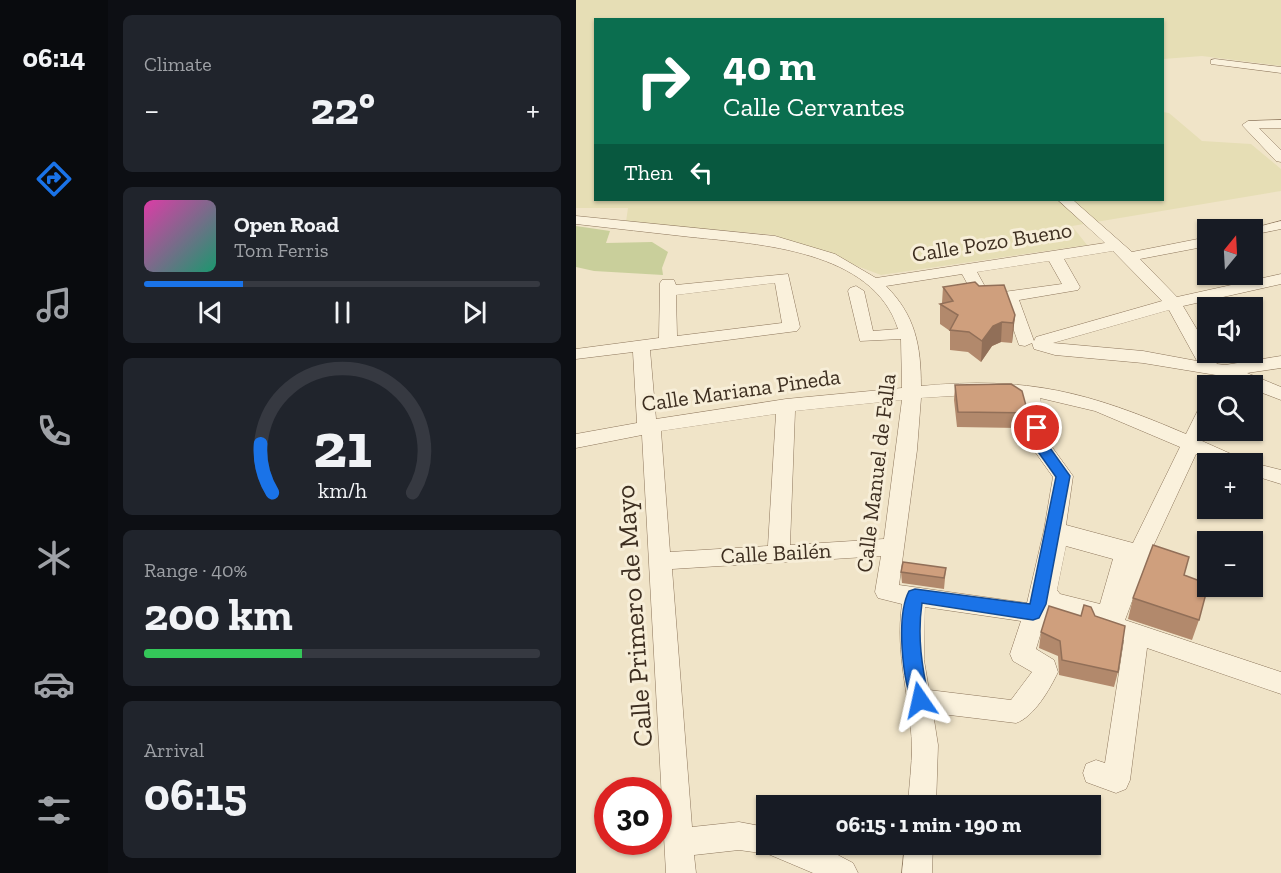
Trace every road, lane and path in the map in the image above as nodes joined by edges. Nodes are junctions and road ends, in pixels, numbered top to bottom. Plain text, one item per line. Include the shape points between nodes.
1 (1215, 62) dead end
2 (1281, 70) edge
3 (1281, 124) edge
4 (1281, 158) edge
5 (1066, 201) edge
6 (576, 220) edge
7 (1281, 225) edge
8 (1263, 229) edge
9 (1197, 242) edge
10 (1123, 252) junction
11 (1053, 255) junction
12 (967, 268) junction
13 (1281, 279) edge
14 (873, 283) junction
15 (856, 291) dead end
16 (1010, 296) junction
17 (1173, 303) junction
18 (909, 333) junction
19 (668, 343) junction
20 (1033, 343) junction
21 (641, 346) junction
22 (576, 354) edge
23 (1281, 362) edge
24 (1218, 375) edge
25 (1263, 389) edge
26 (1029, 392) junction
27 (913, 393) junction
28 (1281, 394) edge
29 (786, 405) junction
30 (649, 426) junction
31 (1197, 430) edge
32 (576, 441) edge
33 (1190, 444) junction
34 (1212, 453) edge
35 (1263, 471) edge
36 (1281, 477) edge
37 (1055, 530) junction
38 (892, 547) junction
39 (779, 552) junction
40 (1132, 558) junction
41 (661, 561) junction
42 (915, 595) junction
43 (1036, 609) junction
44 (1112, 625) junction
45 (1137, 635) junction
46 (1281, 683) edge
47 (920, 700) junction
48 (1106, 776) dead end
49 (923, 795) edge
50 (756, 839) edge
51 (679, 843) junction
52 (807, 855) edge
53 (918, 855) edge
54 (681, 873) edge
55 (843, 873) edge
56 (916, 873) edge

1 - 2 street
3 - 4 street via 1248,125
5 - 10 street
6 - 14 street, Calle Manuel de Falla via 799,246 838,262
7 - 8 street
9 - 10 street, Calle Pozo Bueno
10 - 11 street, Calle Pozo Bueno
10 - 17 street
11 - 12 street, Calle Pozo Bueno
11 - 16 street via 1072,286
12 - 14 street, Calle Pozo Bueno
12 - 16 street via 984,300
13 - 17 street
14 - 18 street, Calle Manuel de Falla via 902,315
15 - 18 street via 866,337
16 - 20 street
17 - 20 street
17 - 24 street
18 - 27 street, Calle Manuel de Falla
19 - 19 street via 668,287 782,277 791,327
19 - 21 street
20 - 24 street via 1055,350 1143,357
21 - 22 street
21 - 30 street, Calle Primero de Mayo
23 - 24 street
25 - 28 street
26 - 27 street, Calle Mariana Pineda via 978,389
26 - 33 street, Calle Mariana Pineda via 1052,393 1113,410
26 - 37 street via 1043,449 1063,476
27 - 29 street, Calle Mariana Pineda
27 - 38 street, Calle Manuel de Falla
29 - 30 street, Calle Mariana Pineda
29 - 39 street
30 - 32 street, Calle Mariana Pineda
30 - 41 street, Calle Primero de Mayo
31 - 33 street
33 - 34 street, Calle Mariana Pineda
33 - 40 street
35 - 36 street
37 - 40 street
37 - 43 street
38 - 39 street, Calle Bailén
38 - 42 street, Calle Manuel de Falla via 886,592
39 - 41 street, Calle Bailén
40 - 44 street
41 - 51 street, Calle Primero de Mayo
42 - 43 street
42 - 47 street via 912,648
43 - 44 street
43 - 47 street via 1022,654 1046,667 1046,672 1016,712
44 - 45 street
45 - 46 street
45 - 48 street
47 - 49 street via 925,745
50 - 51 street via 739,836
51 - 54 street, Calle Primero de Mayo
52 - 55 street
53 - 56 street

